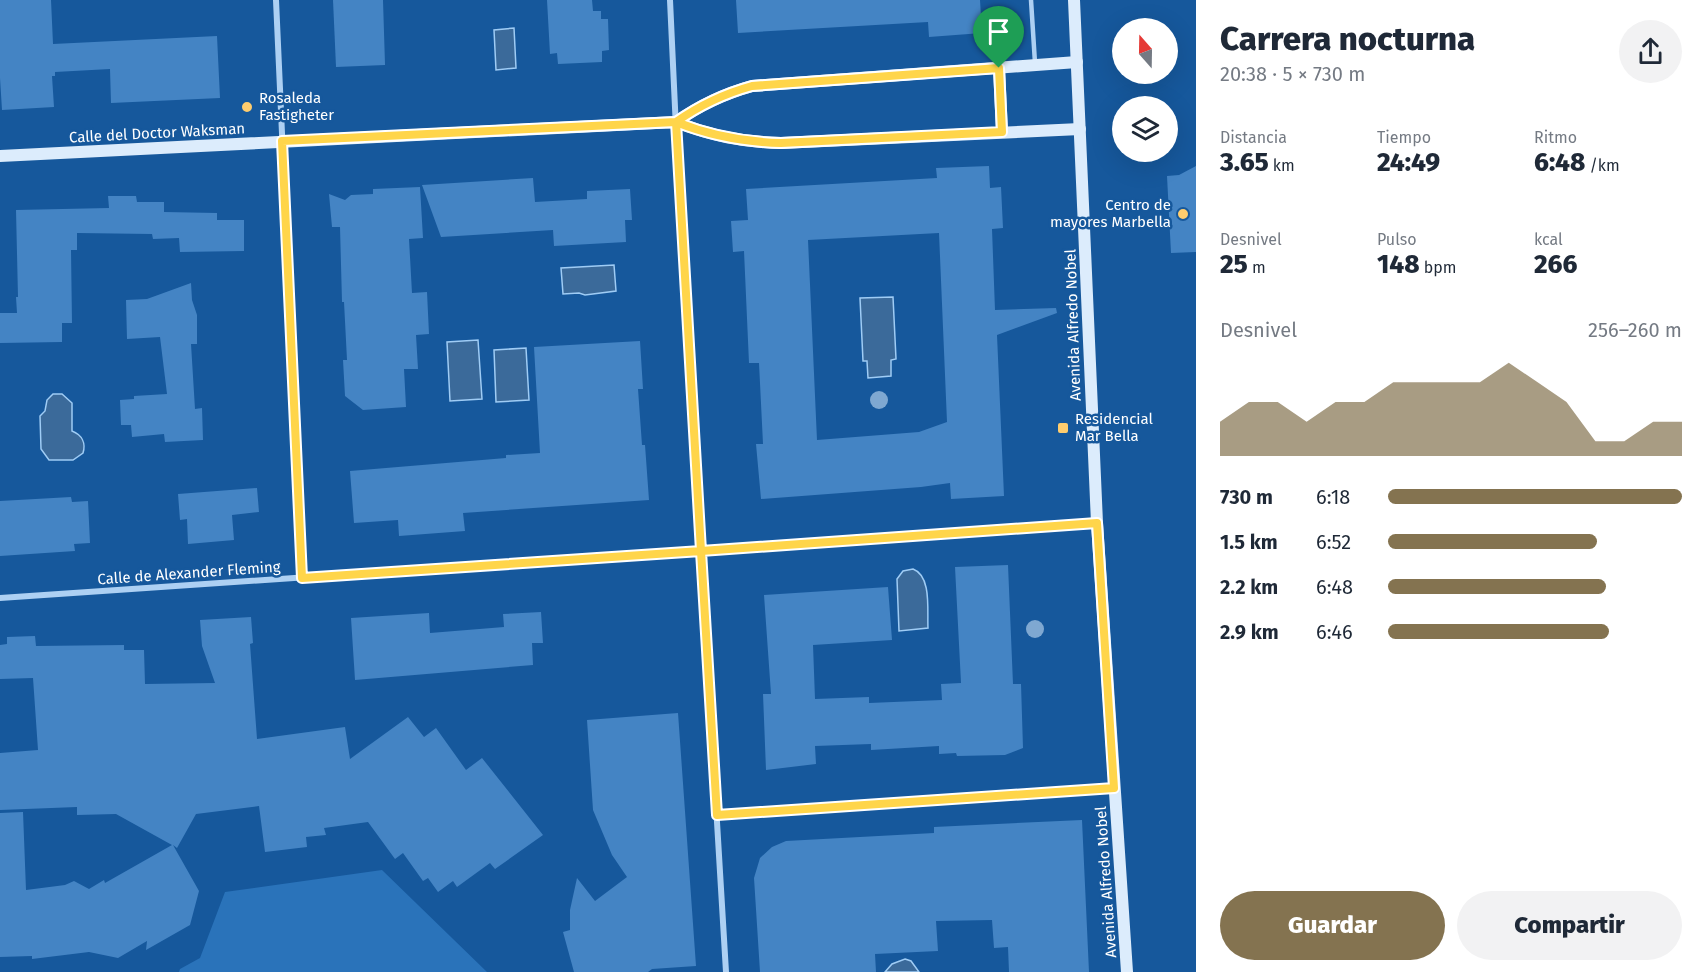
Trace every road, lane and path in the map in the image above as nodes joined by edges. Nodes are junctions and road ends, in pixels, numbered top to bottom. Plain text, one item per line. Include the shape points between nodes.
1 (276, 0) edge
2 (670, 0) edge
3 (1031, 0) edge
4 (1074, 0) edge
5 (1077, 62) junction
6 (1035, 65) junction
7 (999, 68) junction
8 (676, 122) junction
9 (1080, 129) junction
10 (1002, 132) junction
11 (282, 141) junction
12 (0, 156) edge
13 (1097, 523) junction
14 (701, 551) junction
15 (302, 578) junction
16 (0, 598) edge
17 (1114, 788) junction
18 (717, 815) junction
19 (726, 972) edge
20 (1127, 972) edge

1 - 11 street
2 - 8 street
3 - 6 lane
4 - 5 main road, Avenida Alfredo Nobel
5 - 6 main road, Calle del Doctor Waksman
5 - 9 main road, Avenida Alfredo Nobel
6 - 7 main road, Calle del Doctor Waksman
7 - 8 main road, Calle del Doctor Waksman via 752,86 711,100
7 - 10 main road
8 - 10 main road, Calle del Doctor Waksman via 712,135 781,143
8 - 11 main road, Calle del Doctor Waksman
8 - 14 street
9 - 10 main road, Calle del Doctor Waksman
9 - 13 main road, Avenida Alfredo Nobel
11 - 12 main road, Calle del Doctor Waksman
11 - 15 street
13 - 14 street, Calle de Alexander Fleming
13 - 17 main road, Avenida Alfredo Nobel
14 - 15 street, Calle de Alexander Fleming
14 - 18 street
15 - 16 street, Calle de Alexander Fleming
17 - 18 street
17 - 20 main road, Avenida Alfredo Nobel
18 - 19 street

